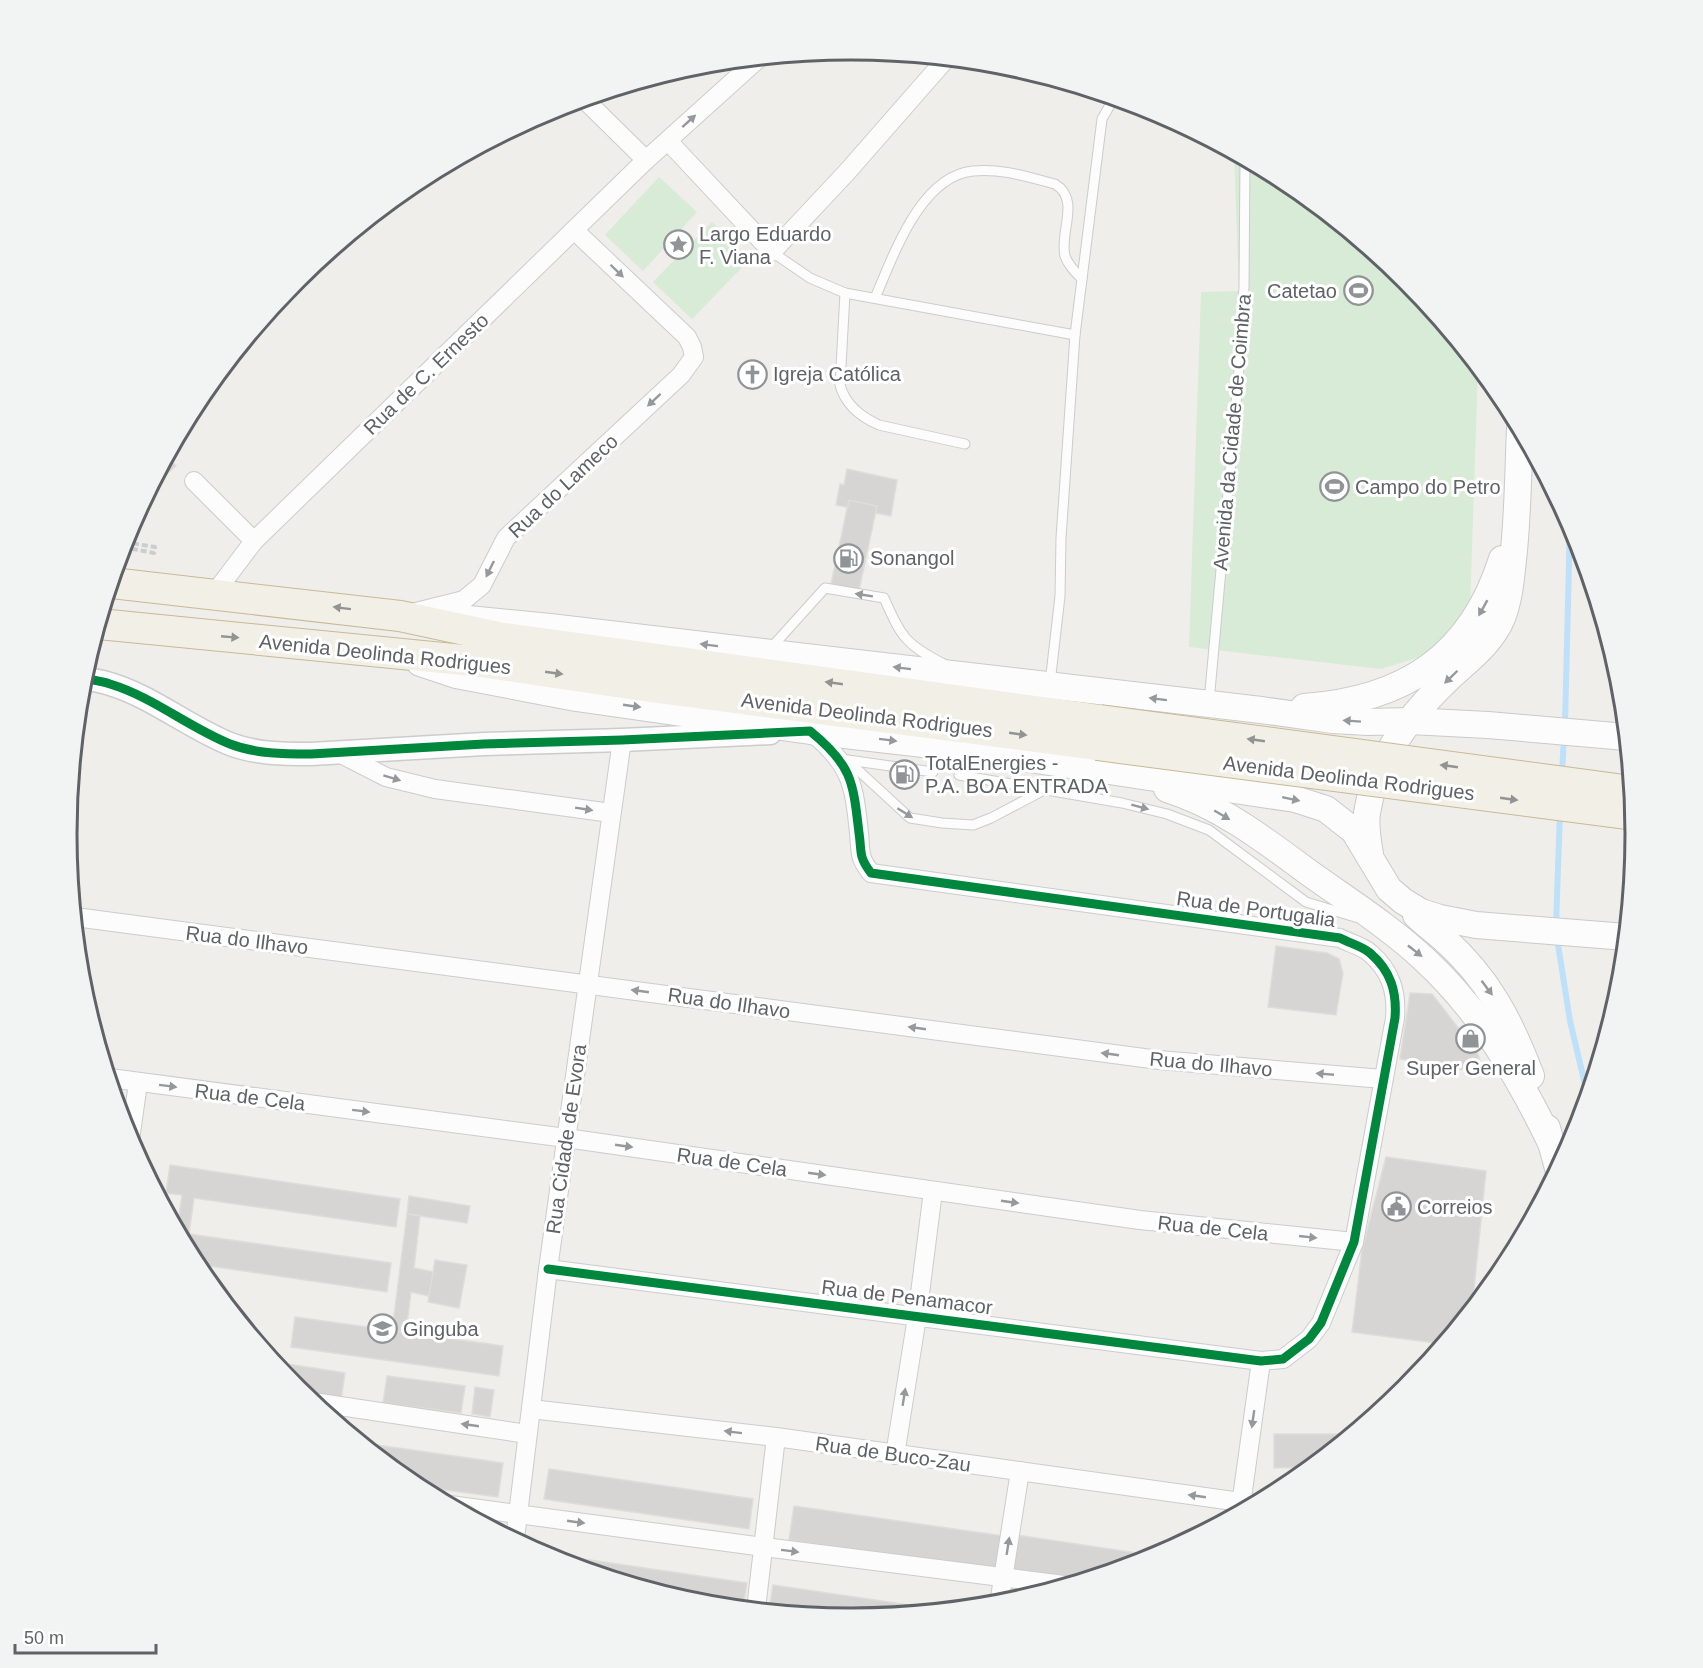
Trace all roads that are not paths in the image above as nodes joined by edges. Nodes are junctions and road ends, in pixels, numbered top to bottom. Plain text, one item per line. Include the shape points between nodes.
1 (940, 66) edge
2 (749, 67) edge
3 (1110, 105) edge
4 (591, 106) edge
5 (668, 141) junction
6 (646, 160) junction
7 (1245, 168) edge
8 (574, 230) junction
9 (772, 252) junction
10 (1082, 279) junction
11 (845, 293) junction
12 (875, 298) junction
13 (1075, 335) junction
14 (1519, 443) edge
15 (965, 444) dead end
16 (194, 481) dead end
17 (1517, 513) junction
18 (254, 541) junction
19 (119, 584) edge
20 (214, 594) junction
21 (400, 616) junction
22 (107, 625) edge
23 (767, 652) junction
24 (391, 653) junction
25 (971, 676) junction
26 (93, 680) edge
27 (1050, 686) junction
28 (1208, 705) junction
29 (1261, 710) junction
30 (1410, 721) junction
31 (810, 731) junction
32 (1619, 736) edge
33 (622, 740) junction
34 (1095, 744) junction
35 (339, 753) junction
36 (843, 760) junction
37 (933, 772) dead end
38 (959, 775) dead end
39 (1044, 790) junction
40 (1624, 790) edge
41 (611, 813) junction
42 (1625, 814) edge
43 (1371, 857) junction
44 (1403, 902) junction
45 (82, 918) edge
46 (1382, 925) junction
47 (1615, 936) edge
48 (587, 984) junction
49 (118, 1079) edge
50 (1383, 1079) junction
51 (138, 1083) junction
52 (133, 1121) edge
53 (566, 1138) junction
54 (1551, 1143) junction
55 (1555, 1157) edge
56 (933, 1191) junction
57 (1354, 1242) junction
58 (548, 1269) junction
59 (917, 1317) junction
60 (1261, 1361) junction
61 (329, 1404) edge
62 (531, 1409) junction
63 (527, 1434) junction
64 (776, 1437) junction
65 (895, 1455) junction
66 (1020, 1471) junction
67 (1246, 1499) edge
68 (1237, 1505) edge
69 (472, 1508) edge
70 (518, 1515) junction
71 (516, 1531) edge
72 (764, 1547) junction
73 (1002, 1576) junction
74 (1049, 1583) edge
75 (1000, 1593) edge
76 (757, 1602) edge

1 - 9 street
5 -> 2 street, Rua de C. Ernesto
3 - 10 lane via 1102,119
4 - 6 street
5 - 6 street, Rua de C. Ernesto
5 - 9 street
6 - 8 street, Rua de C. Ernesto
7 - 28 lane, Avenida da Cidade de Coimbra via 1244,287
8 - 18 street, Rua de C. Ernesto
8 -> 21 street, Rua do Lameco via 687,337 694,357 681,375 506,538 482,585 464,600
9 - 11 lane via 810,278
10 - 12 lane via 1064,253 1068,202 1062,188 1011,173 970,171 935,188 900,240
10 - 13 lane
11 - 12 lane
11 - 15 lane via 842,396 879,426
12 - 13 lane
13 - 27 lane via 1060,596
14 - 17 main road
16 - 18 street
17 -> 29 main road via 1492,591 1464,636 1445,656 1397,686 1363,697
17 -> 30 main road via 1511,584 1501,620 1490,639
18 - 20 street, Rua de C. Ernesto
19 - 20 highway, Avenida Deolinda Rodrigues
21 -> 20 highway, Avenida Deolinda Rodrigues
23 -> 21 main road via 476,619
34 -> 21 highway, Avenida Deolinda Rodrigues
22 -> 24 highway, Avenida Deolinda Rodrigues
25 -> 23 main road
25 -> 23 lane via 918,651 896,628 884,598 825,588
24 -> 31 main road via 456,675 576,698
24 -> 34 highway, Avenida Deolinda Rodrigues
25 - 27 main road
26 - 35 street via 134,693 231,744 258,752
28 -> 27 main road
28 - 29 main road
30 -> 29 main road via 1368,723
30 - 32 main road
30 - 43 main road via 1381,768 1373,791 1366,833
31 - 33 street
31 -> 34 main road via 958,748
31 - 36 street, Rua de Portugalia
33 - 35 street
33 - 41 street, Rua Cidade de Evora
40 -> 34 highway, Avenida Deolinda Rodrigues, bridge
34 -> 42 highway, Avenida Deolinda Rodrigues, bridge
34 -> 43 main road via 1326,809 1354,831
34 -> 46 main road via 1281,851
35 -> 41 street via 386,777 435,789
36 - 37 lane
36 -> 39 lane via 910,818 942,823 973,825
36 - 50 street, Rua de Portugalia via 857,805 862,861 871,873 1340,938 1369,952 1389,975 1396,999
38 - 39 lane
39 -> 46 lane via 1122,803 1209,830 1306,902
41 - 48 street, Rua Cidade de Evora
43 - 44 main road via 1389,889
44 - 47 main road via 1440,918 1476,925
44 -> 54 main road via 1468,965 1503,1011 1534,1086
45 - 48 street, Rua do Ilhavo
46 -> 54 main road via 1424,959 1480,1020 1525,1090
50 -> 48 street, Rua do Ilhavo via 1159,1060
48 - 53 street, Rua Cidade de Evora
49 - 51 street, Rua de Cela
50 - 57 street, Rua de Portugalia
51 - 52 street
51 -> 53 street, Rua de Cela
53 -> 56 street, Rua de Cela
53 - 58 street, Rua Cidade de Evora
54 - 55 main road
56 -> 57 street, Rua de Cela via 1140,1220
56 - 59 street
57 - 60 street, Rua de Portugalia via 1321,1323 1309,1339 1283,1359
58 - 59 street, Rua de Penamacor
58 - 62 street, Rua Cidade de Evora
59 - 60 street, Rua de Penamacor
65 -> 59 street
60 -> 67 street
63 -> 61 street
62 - 63 street, Rua Cidade de Evora
64 -> 62 street, Rua de Buco-Zau
63 - 70 street, Rua Cidade de Evora
64 - 65 street, Rua de Buco-Zau
64 - 72 street
65 - 66 street, Rua de Buco-Zau
68 -> 66 street, Rua de Buco-Zau
73 -> 66 street
69 - 70 street
70 - 71 street, Rua Cidade de Evora
70 -> 72 street
72 -> 73 street
72 - 76 street
73 - 74 street
73 - 75 street

